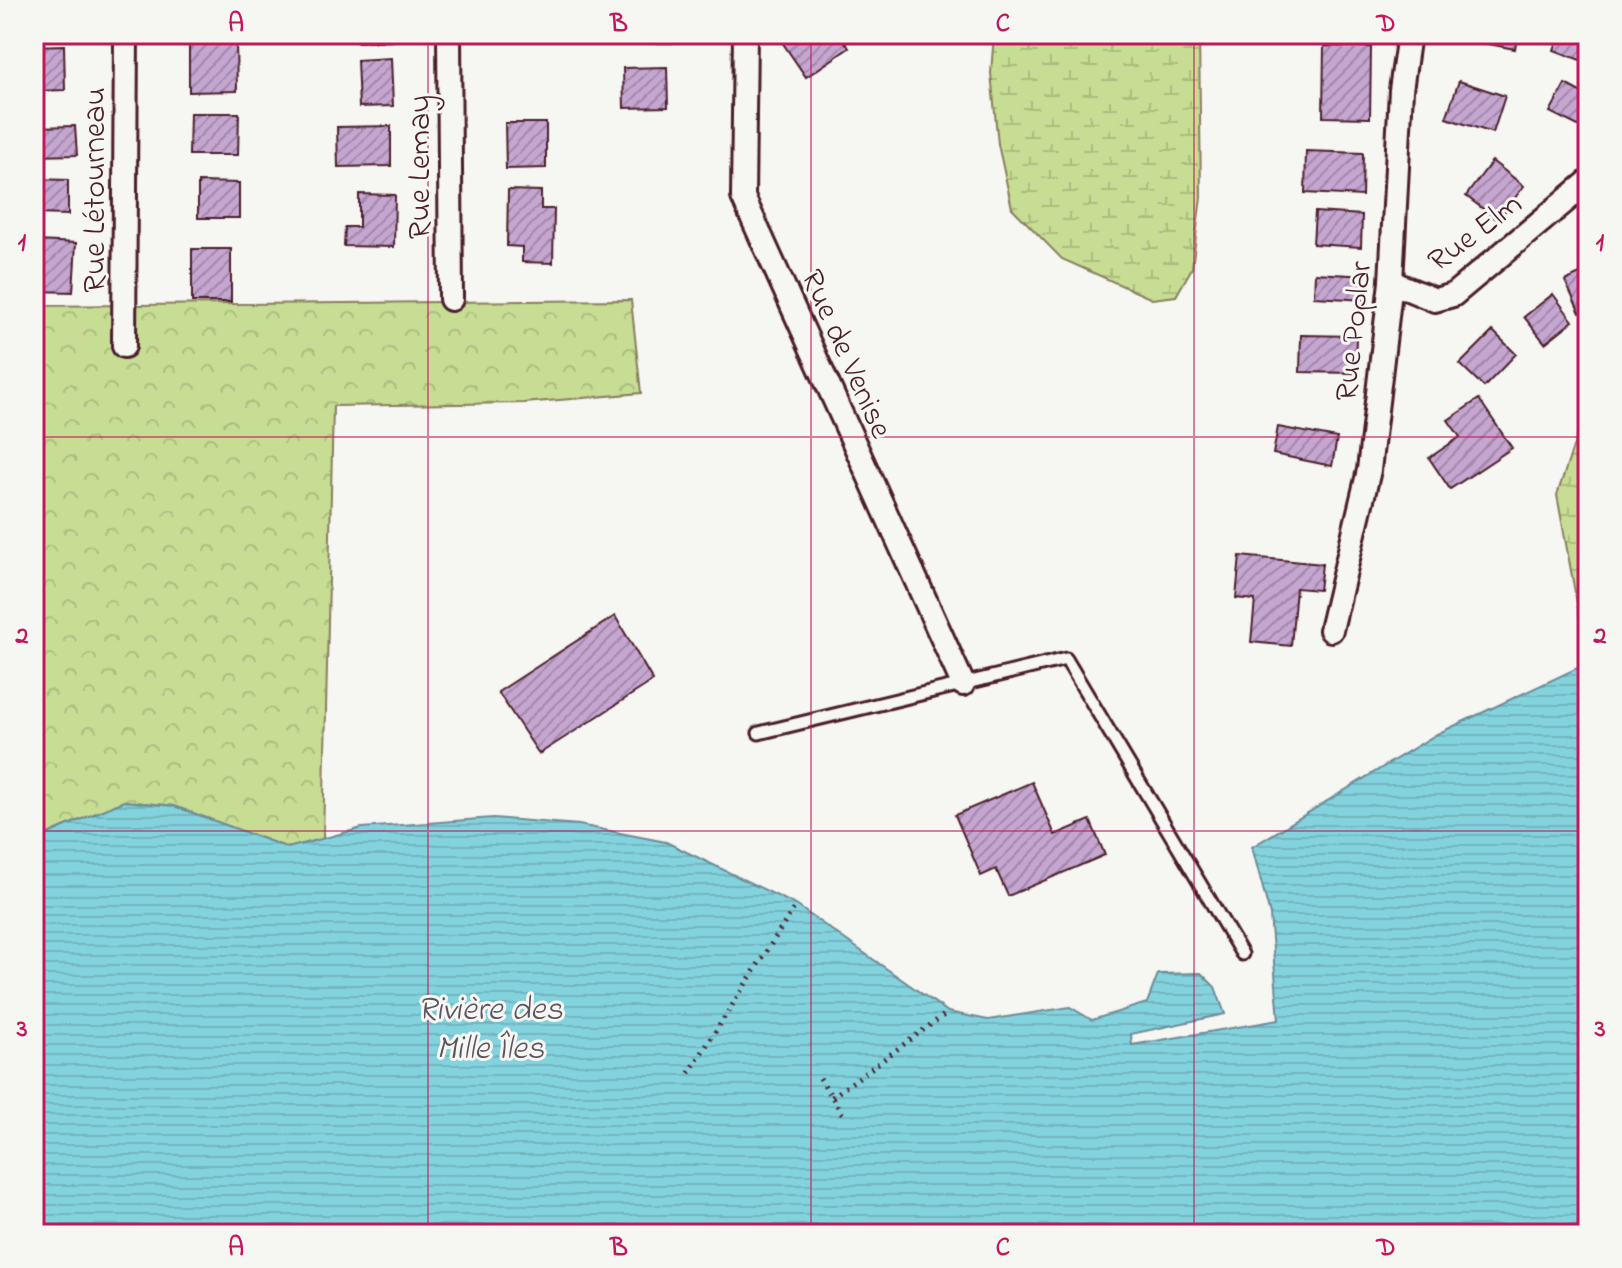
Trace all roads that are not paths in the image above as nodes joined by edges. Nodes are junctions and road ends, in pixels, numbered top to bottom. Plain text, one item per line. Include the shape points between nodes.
1 (126, 34) edge
2 (449, 34) edge
3 (745, 34) edge
4 (1409, 34) edge
5 (1588, 182) edge
6 (1391, 282) junction
7 (451, 299) dead end
8 (124, 346) dead end
9 (1331, 630) dead end
10 (963, 684) junction
11 (759, 733) dead end
12 (1242, 954) dead end

1 - 8 street, Rue Létourneau
2 - 7 street, Rue Lemay
3 - 10 street, Rue de Venise via 743,197
4 - 6 street, Rue Poplar
5 - 6 street, Rue Elm via 1453,295 1435,300
6 - 9 street, Rue Poplar via 1369,470
10 - 11 lane
10 - 12 lane via 1066,659

